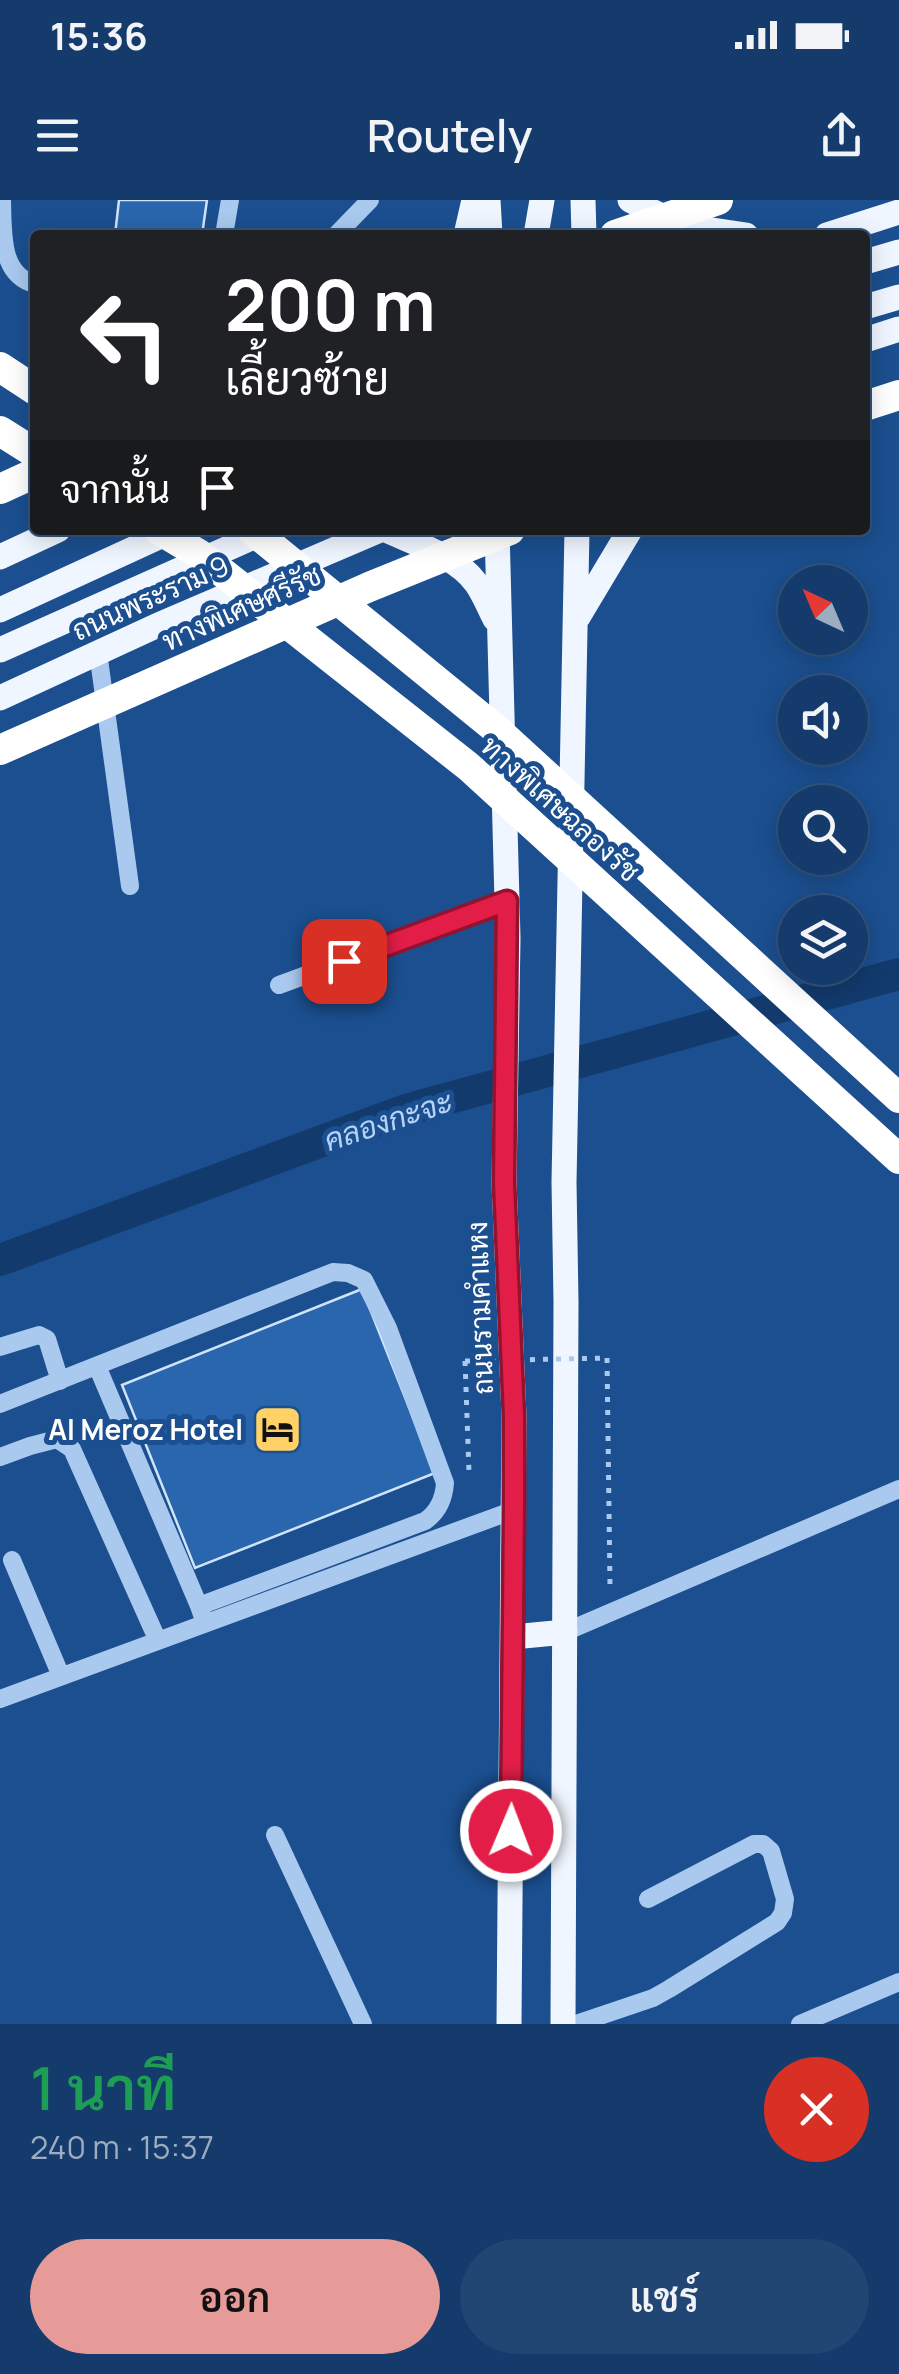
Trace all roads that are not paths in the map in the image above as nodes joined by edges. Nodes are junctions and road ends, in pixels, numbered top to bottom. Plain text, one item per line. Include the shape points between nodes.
1 (2, 200) edge
2 (230, 200) edge
3 (370, 200) edge
4 (474, 200) edge
5 (488, 200) edge
6 (542, 200) edge
7 (583, 200) edge
8 (630, 200) edge
9 (718, 200) edge
10 (899, 212) edge
11 (225, 230) edge
12 (341, 230) edge
13 (467, 230) edge
14 (490, 230) edge
15 (537, 230) edge
16 (584, 230) edge
17 (631, 230) edge
18 (712, 230) edge
19 (843, 230) edge
20 (899, 252) edge
21 (870, 261) edge
22 (30, 282) edge
23 (899, 297) edge
24 (870, 306) edge
25 (899, 329) edge
26 (870, 338) edge
27 (0, 367) edge
28 (30, 387) edge
29 (899, 395) edge
30 (870, 404) edge
31 (0, 431) edge
32 (30, 450) edge
33 (30, 474) edge
34 (0, 488) edge
35 (47, 535) edge
36 (163, 535) edge
37 (167, 535) edge
38 (258, 535) edge
39 (258, 535) edge
40 (371, 535) edge
41 (394, 535) edge
42 (496, 535) edge
43 (498, 535) edge
44 (577, 535) edge
45 (627, 535) edge
46 (0, 557) edge
47 (0, 610) edge
48 (575, 622) junction
49 (499, 628) junction
50 (0, 650) edge
51 (98, 652) junction
52 (0, 698) edge
53 (0, 750) edge
54 (130, 886) dead end
55 (507, 901) junction
56 (279, 985) dead end
57 (899, 1098) edge
58 (899, 1159) edge
59 (0, 1347) edge
60 (97, 1366) junction
61 (60, 1381) junction
62 (0, 1404) edge
63 (0, 1457) edge
64 (899, 1489) edge
65 (514, 1510) junction
66 (12, 1560) dead end
67 (202, 1615) junction
68 (565, 1632) junction
69 (514, 1637) junction
70 (158, 1641) junction
71 (61, 1676) junction
72 (0, 1698) edge
73 (274, 1835) dead end
74 (648, 1900) dead end
75 (899, 1982) edge
76 (362, 2024) edge
77 (508, 2024) edge
78 (563, 2024) edge
79 (576, 2024) edge
80 (800, 2024) edge

1 - 22 street via 6,264
2 - 11 street
3 - 12 street
4 - 13 main road
5 - 14 main road
6 - 15 main road
7 - 16 main road
8 - 18 main road via 679,225
9 - 17 highway, bridge
10 - 19 main road
20 - 21 main road
23 - 24 main road
25 - 26 main road
27 - 28 highway
29 - 30 highway
31 - 32 highway
33 - 34 highway
35 - 46 main road
36 - 47 main road, ถนนพระราม 9
37 - 58 highway, ทางพิเศษฉลองรัช, bridge via 469,766
38 - 57 highway, ทางพิเศษฉลองรัช, bridge via 497,730
39 - 50 main road, ถนนพระราม 9, bridge
40 - 51 main road, ถนนพระราม 9
41 - 49 main road via 462,568
42 - 49 main road, ถนนรามคำแหง
43 - 53 highway, ทางพิเศษศรีรัช, bridge
44 - 48 main road
45 - 48 main road
48 - 68 main road via 564,1182
49 - 55 main road, ถนนรามคำแหง
51 - 52 main road, ถนนพระราม 9
51 - 54 street
55 - 56 street
55 - 65 main road, ถนนรามคำแหง via 504,1183
59 - 61 street via 39,1334 47,1339
60 - 61 street
60 - 67 street
60 - 67 street via 333,1272 364,1280 388,1328 445,1482 436,1510 424,1521
61 - 62 street
63 - 70 street via 57,1439 72,1449
64 - 68 street
65 - 67 street
65 - 69 main road, ถนนรามคำแหง
66 - 71 street
67 - 70 street
68 - 69 main road
68 - 78 main road
69 - 77 main road, ถนนรามคำแหง
70 - 71 street
71 - 72 street
73 - 76 street
74 - 79 street via 754,1844 770,1851 785,1899 777,1922 669,1989
75 - 80 street

